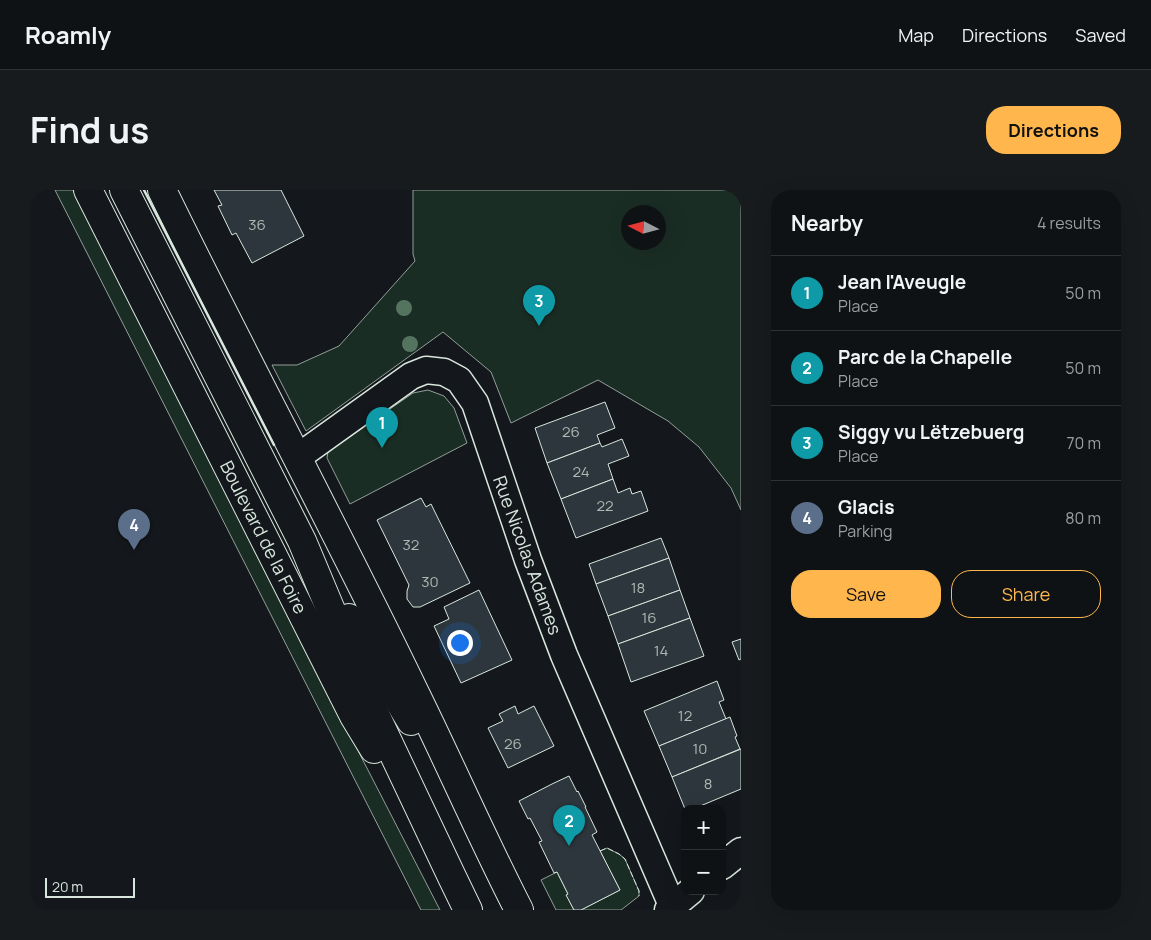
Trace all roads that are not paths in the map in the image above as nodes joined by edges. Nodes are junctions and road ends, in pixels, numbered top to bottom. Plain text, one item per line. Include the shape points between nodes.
1 (88, 190) edge
2 (124, 190) edge
3 (162, 190) edge
4 (298, 458) junction
5 (302, 541) junction
6 (741, 850) edge
7 (726, 863) edge
8 (498, 868) junction
9 (452, 877) junction
10 (676, 904) edge
11 (468, 910) edge
12 (519, 910) edge

1 - 9 main road, Boulevard de la Foire via 354,716
2 - 5 main road, Boulevard de la Foire
3 - 4 main road, Boulevard de la Foire
4 - 8 main road, Boulevard de la Foire via 415,692
4 - 10 street, Rue Nicolas Adames via 411,376 426,370 444,372 459,380 474,403 564,655
5 - 8 main road, Boulevard de la Foire
5 - 9 main road, Boulevard de la Foire via 371,706
6 - 7 street
8 - 12 main road, Boulevard de la Foire
9 - 11 main road, Boulevard de la Foire

